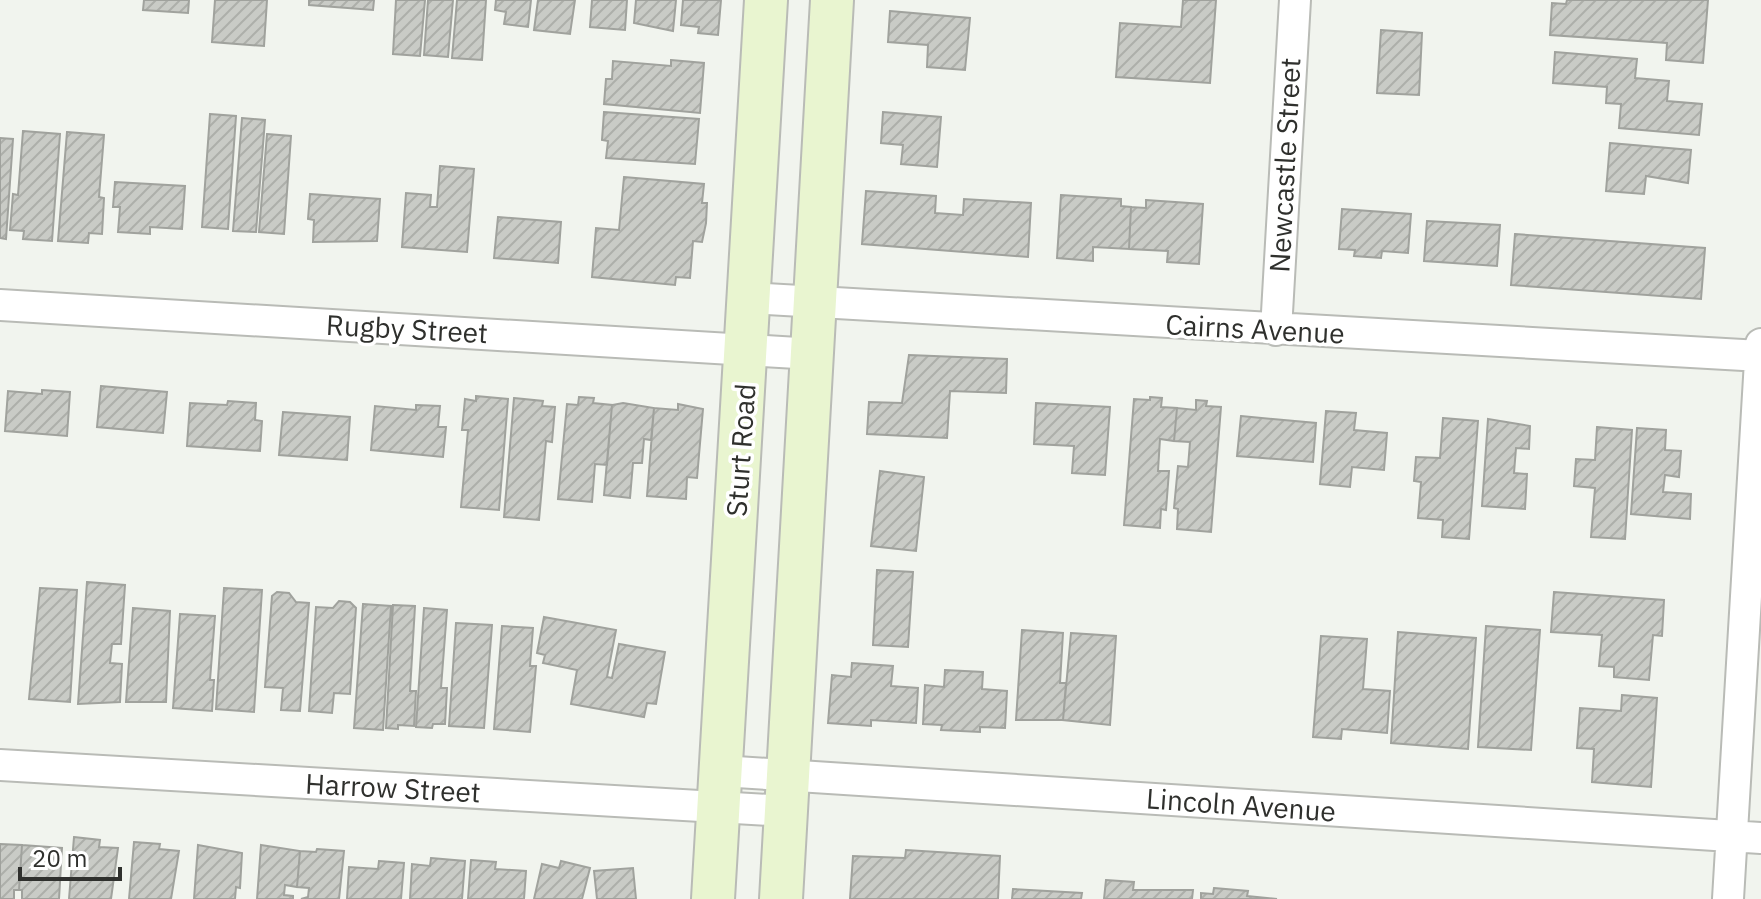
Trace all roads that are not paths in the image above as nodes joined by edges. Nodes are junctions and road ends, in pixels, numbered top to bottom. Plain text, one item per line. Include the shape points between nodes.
1 (766, 0) edge
2 (832, 0) edge
3 (1295, 0) edge
4 (749, 298) junction
5 (817, 302) junction
6 (0, 305) edge
7 (1276, 330) junction
8 (1761, 344) edge
9 (747, 350) junction
10 (814, 354) junction
11 (1761, 356) edge
12 (0, 765) edge
13 (720, 790) junction
14 (786, 794) junction
15 (1746, 837) edge
16 (713, 899) edge
17 (781, 899) edge
18 (1728, 899) edge

1 - 4 main road, Sturt Road
2 - 5 main road
3 - 7 street, Newcastle Street
4 - 5 street, Cairns Avenue
4 - 9 main road, Sturt Road
5 - 7 street, Cairns Avenue
5 - 10 main road
6 - 9 street, Rugby Street
7 - 11 street, Cairns Avenue
8 - 11 street
9 - 10 street, Rugby Street
9 - 13 main road, Sturt Road
10 - 14 main road
11 - 15 street
12 - 13 street, Harrow Street
13 - 14 street, Lincoln Avenue
13 - 16 main road, Sturt Road
14 - 15 street, Lincoln Avenue
14 - 17 main road
15 - 18 street

